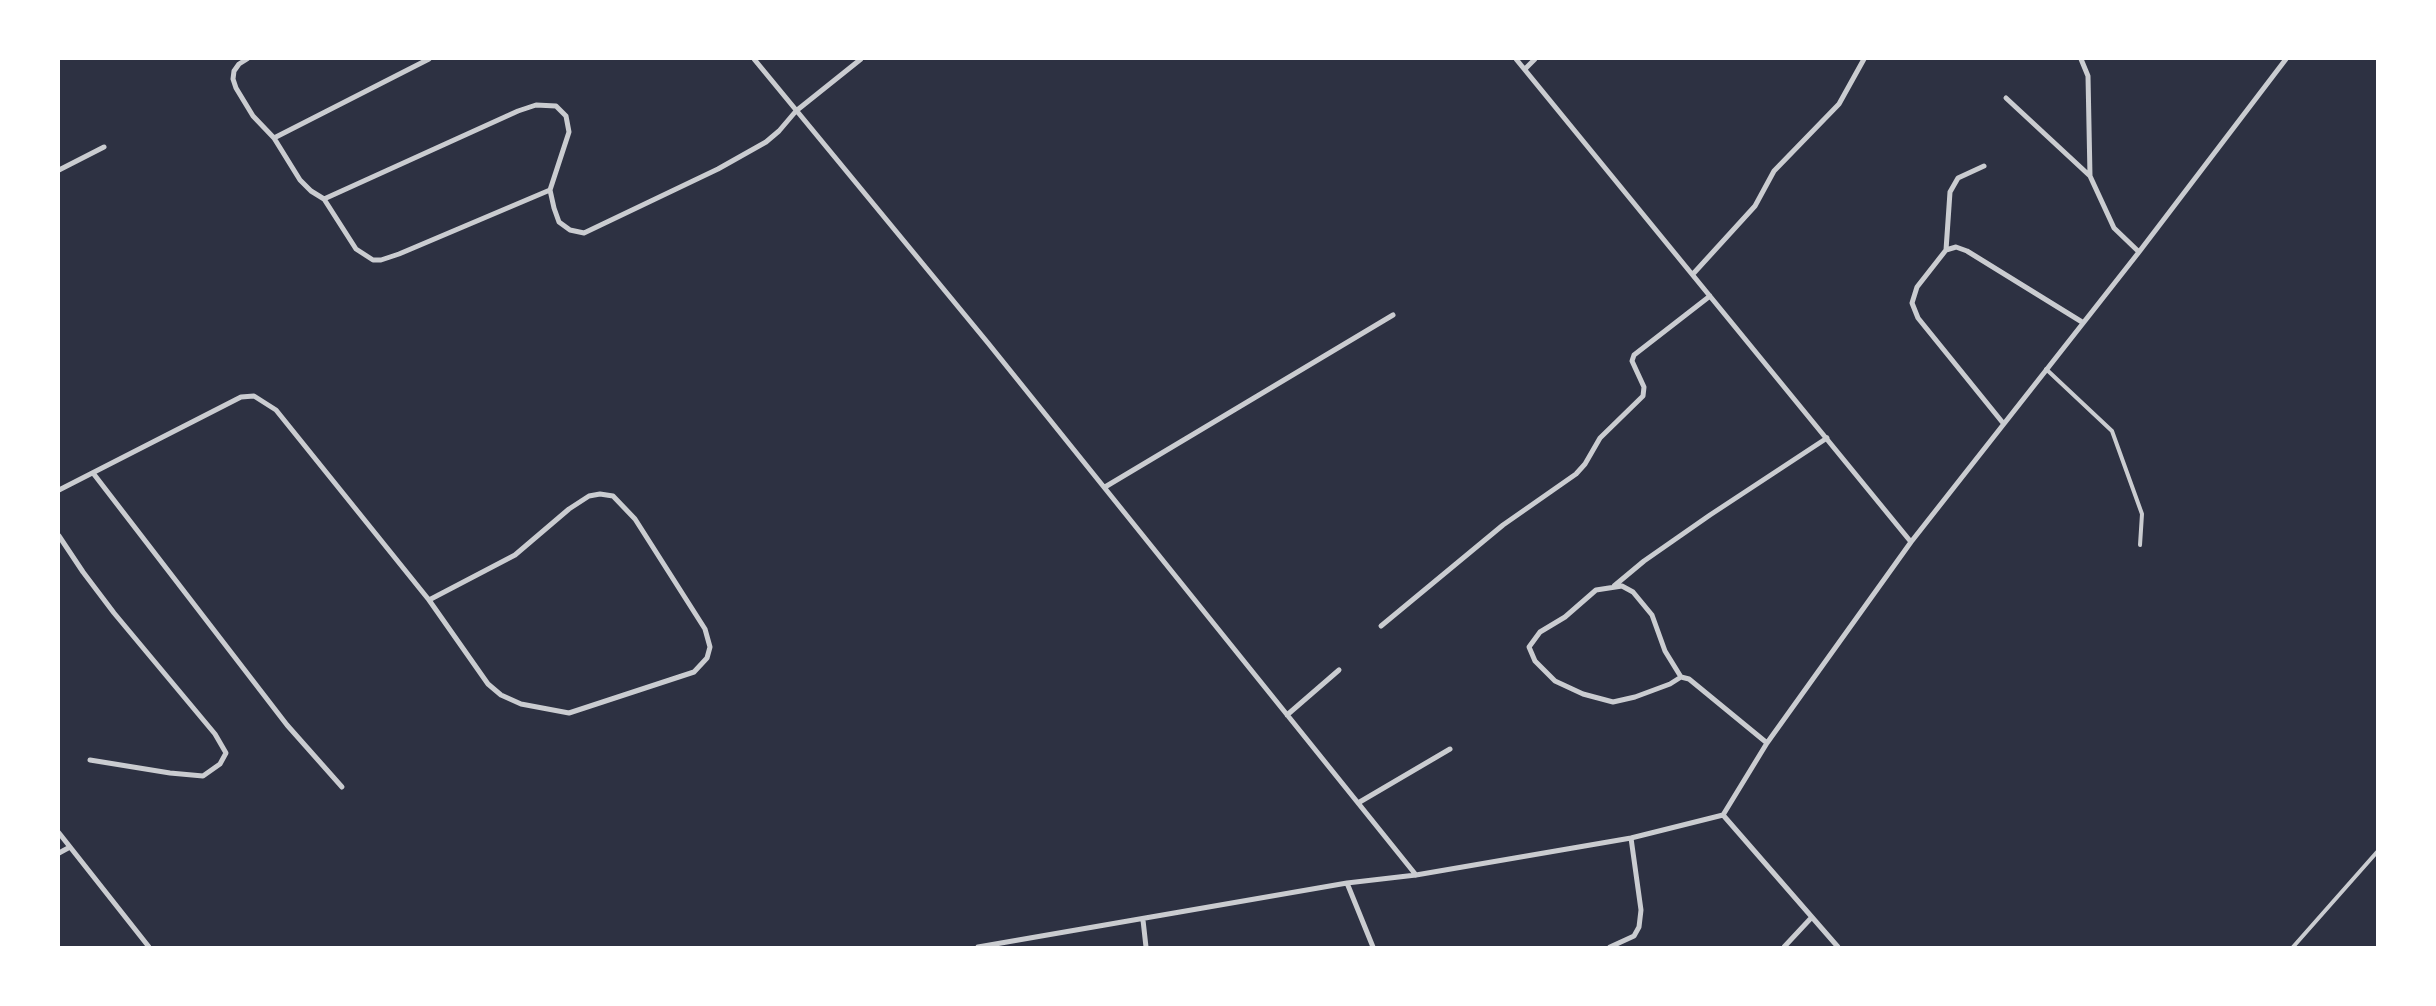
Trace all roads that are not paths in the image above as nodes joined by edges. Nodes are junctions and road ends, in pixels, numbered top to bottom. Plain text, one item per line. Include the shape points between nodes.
1 (247, 59) edge
2 (429, 59) edge
3 (754, 59) edge
4 (861, 59) edge
5 (1516, 59) edge
6 (1534, 59) edge
7 (1864, 59) edge
8 (2081, 59) edge
9 (2286, 59) edge
10 (1525, 69) junction
11 (2006, 98) dead end
12 (796, 111) junction
13 (274, 138) junction
14 (104, 147) dead end
15 (1984, 166) dead end
16 (59, 170) edge
17 (2090, 176) junction
18 (550, 190) junction
19 (324, 199) junction
20 (1946, 250) junction
21 (2139, 252) junction
22 (1693, 274) junction
23 (1710, 296) junction
24 (1393, 315) dead end
25 (2082, 322) junction
26 (2046, 369) junction
27 (2003, 423) junction
28 (1827, 438) junction
29 (93, 473) junction
30 (1105, 487) junction
31 (59, 490) edge
32 (59, 536) edge
33 (1911, 542) junction
34 (2140, 545) dead end
35 (1614, 586) junction
36 (429, 600) junction
37 (1381, 626) dead end
38 (1339, 670) dead end
39 (1681, 677) junction
40 (1287, 715) junction
41 (1767, 744) junction
42 (1450, 749) dead end
43 (90, 760) dead end
44 (342, 787) dead end
45 (1358, 803) junction
46 (1723, 815) junction
47 (59, 833) edge
48 (1631, 838) junction
49 (70, 847) junction
50 (59, 852) edge
51 (2377, 852) edge
52 (1416, 875) junction
53 (1347, 883) junction
54 (1812, 917) junction
55 (1143, 920) junction
56 (150, 947) edge
57 (978, 947) edge
58 (1146, 947) edge
59 (1373, 947) edge
60 (1610, 947) edge
61 (1784, 947) edge
62 (1838, 947) edge
63 (2293, 947) edge

1 - 13 street via 239,64 232,79 253,116
2 - 13 street
3 - 12 street
4 - 12 street
5 - 10 street
6 - 10 street
7 - 22 street via 1840,104 1774,171 1755,206
8 - 17 street via 2088,76
9 - 21 street
10 - 22 street
11 - 17 street
12 - 18 street via 766,142 584,232 570,230 560,222
12 - 30 street
13 - 19 street via 300,180
14 - 16 street
15 - 20 street via 1958,178 1950,192
17 - 21 street via 2114,228
18 - 19 street via 382,260 373,260 356,249
18 - 19 street via 569,132 566,116 547,104 518,110
20 - 25 street via 1956,247 1967,251
20 - 27 street via 1917,287 1912,304 1918,318
21 - 25 street
22 - 23 street
23 - 28 street
23 - 37 street via 1634,355 1632,361 1644,387 1643,396 1600,438 1576,474 1503,525
24 - 30 street
25 - 26 street
26 - 27 street
26 - 34 lane via 2112,431 2142,514
27 - 33 street
28 - 33 street
28 - 35 street via 1710,515
29 - 31 street
29 - 36 street via 241,397 254,396 276,410
29 - 44 street via 287,725
30 - 40 street
32 - 43 street via 114,613 215,734 226,753 220,764 203,776
33 - 41 street
35 - 39 street via 1628,589 1642,601
35 - 39 street via 1596,590 1565,617 1540,632 1529,647 1535,661 1555,681 1583,694 1613,702 1670,684
36 - 36 street via 515,555 589,496 613,496 640,527 705,629 710,647 707,658 694,672 569,713 546,710 521,704 501,695 488,684
38 - 40 street
39 - 41 street via 1700,688
40 - 45 street
41 - 46 street
42 - 45 street
45 - 52 street
46 - 48 street
46 - 54 street
47 - 49 street
48 - 52 street
48 - 60 street via 1640,910 1639,927 1634,936
49 - 50 street
49 - 56 street
51 - 63 lane
52 - 53 street
53 - 55 street
53 - 59 street
54 - 61 street
54 - 62 street
55 - 57 street
55 - 58 street

